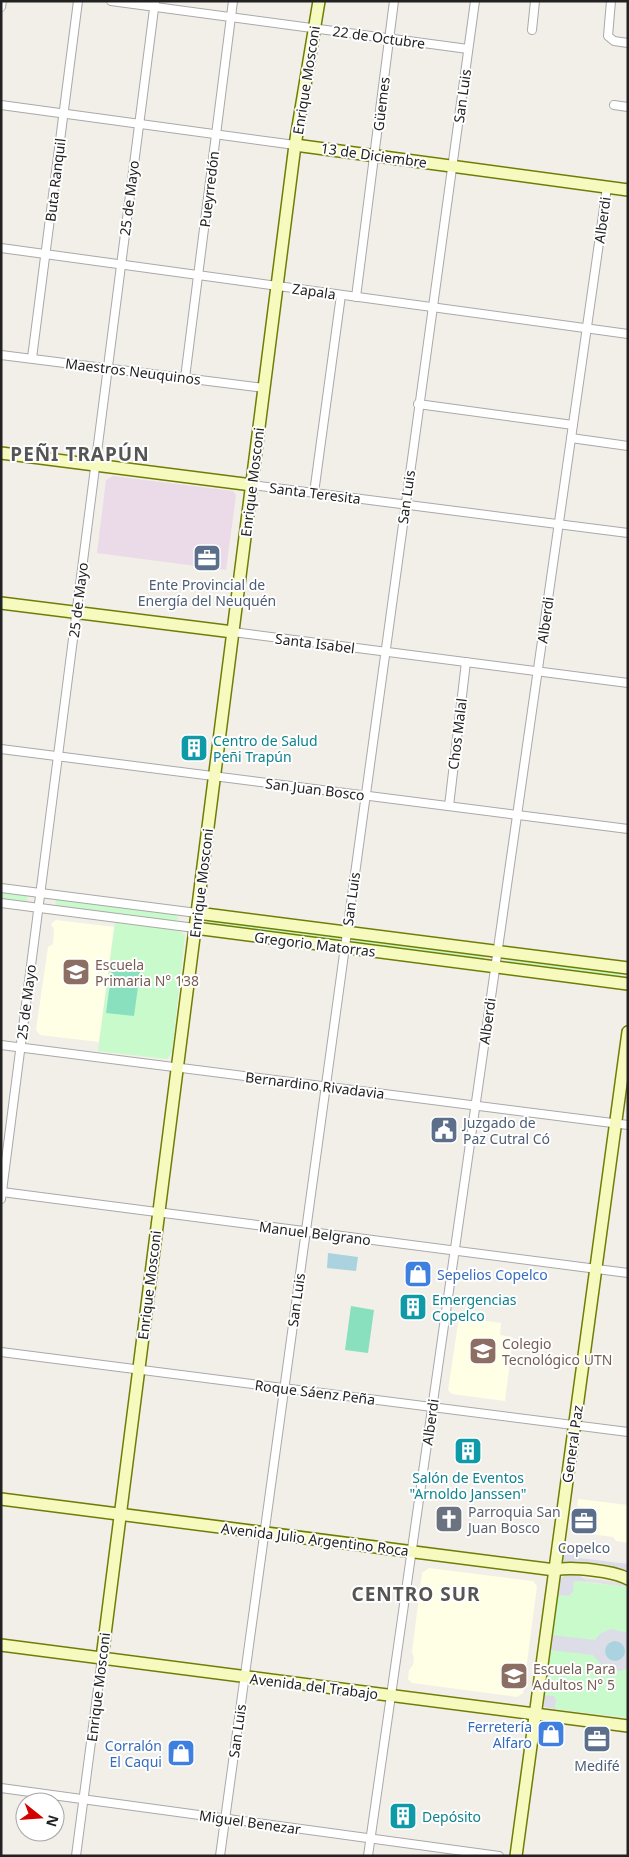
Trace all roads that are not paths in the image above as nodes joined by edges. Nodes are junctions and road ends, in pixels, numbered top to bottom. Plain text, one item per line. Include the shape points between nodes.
1 (2, 1) edge
2 (78, 1) edge
3 (111, 1) edge
4 (233, 1) edge
5 (319, 1) edge
6 (394, 1) edge
7 (475, 1) edge
8 (534, 1) edge
9 (612, 1) edge
10 (154, 4) edge
11 (1, 7) edge
12 (231, 17) junction
13 (314, 28) junction
14 (532, 30) dead end
15 (389, 38) junction
16 (628, 43) edge
17 (468, 49) junction
18 (1, 105) edge
19 (614, 105) dead end
20 (628, 107) edge
21 (63, 114) junction
22 (139, 124) junction
23 (216, 134) junction
24 (295, 145) junction
25 (374, 156) junction
26 (452, 166) junction
27 (607, 187) junction
28 (628, 190) edge
29 (1, 248) edge
30 (45, 254) junction
31 (121, 264) junction
32 (198, 275) junction
33 (277, 286) junction
34 (341, 295) junction
35 (356, 297) junction
36 (432, 307) junction
37 (587, 329) junction
38 (628, 334) edge
39 (1, 354) edge
40 (32, 358) junction
41 (108, 368) junction
42 (185, 378) junction
43 (264, 388) junction
44 (418, 404) junction
45 (573, 425) junction
46 (571, 438) junction
47 (628, 446) edge
48 (1, 453) edge
49 (95, 465) junction
50 (252, 485) junction
51 (314, 493) junction
52 (405, 504) junction
53 (559, 524) junction
54 (628, 533) edge
55 (1, 603) edge
56 (76, 612) junction
57 (233, 632) junction
58 (385, 652) junction
59 (466, 662) junction
60 (538, 671) junction
61 (628, 683) edge
62 (1, 749) edge
63 (58, 756) junction
64 (214, 776) junction
65 (365, 796) junction
66 (449, 806) junction
67 (517, 815) junction
68 (628, 829) edge
69 (1, 888) edge
70 (40, 893) junction
71 (1, 903) edge
72 (38, 908) junction
73 (197, 913) junction
74 (195, 928) junction
75 (346, 932) junction
76 (344, 947) junction
77 (497, 951) junction
78 (495, 967) junction
79 (628, 968) edge
80 (628, 984) edge
81 (628, 1032) edge
82 (1, 1045) edge
83 (20, 1048) junction
84 (177, 1068) junction
85 (325, 1087) junction
86 (475, 1106) junction
87 (615, 1124) junction
88 (628, 1126) edge
89 (2, 1195) edge
90 (159, 1212) junction
91 (305, 1231) junction
92 (454, 1251) junction
93 (596, 1269) junction
94 (628, 1273) edge
95 (1, 1352) edge
96 (138, 1369) junction
97 (284, 1388) junction
98 (432, 1407) junction
99 (574, 1425) junction
100 (628, 1432) edge
101 (1, 1499) edge
102 (120, 1514) junction
103 (264, 1532) junction
104 (411, 1551) junction
105 (555, 1570) junction
106 (628, 1579) edge
107 (1, 1645) edge
108 (102, 1658) junction
109 (244, 1677) junction
110 (391, 1696) junction
111 (535, 1714) junction
112 (628, 1726) edge
113 (1, 1788) edge
114 (84, 1799) junction
115 (225, 1819) junction
116 (370, 1838) junction
117 (76, 1856) edge
118 (220, 1856) edge
119 (368, 1856) edge
120 (499, 1856) edge
121 (516, 1856) edge

1 - 11 street
2 - 21 street, Buta Ranquil
3 - 10 street, 22 de Octubre
4 - 12 street, Pueyrredón
5 - 13 main road, Enrique Mosconi
6 - 15 street, Güemes
7 - 17 street, San Luis
8 - 14 street
9 - 16 street via 608,36 614,41
10 - 12 street, 22 de Octubre
10 - 22 street, 25 de Mayo
12 - 13 street, 22 de Octubre
12 - 23 street, Pueyrredón
13 - 15 street, 22 de Octubre
13 - 24 main road, Enrique Mosconi
15 - 17 street, 22 de Octubre
15 - 25 street, Güemes
17 - 26 street, San Luis
18 - 21 street, 13 de Diciembre
19 - 20 street
21 - 22 street, 13 de Diciembre
21 - 30 street, Buta Ranquil
22 - 23 street, 13 de Diciembre
22 - 31 street, 25 de Mayo
23 - 24 street, 13 de Diciembre
23 - 32 street, Pueyrredón
24 - 25 main road, 13 de Diciembre
24 - 33 main road, Enrique Mosconi
25 - 26 main road, 13 de Diciembre
25 - 35 street, Güemes
26 - 27 main road, 13 de Diciembre
26 - 36 street, San Luis
27 - 28 main road, 13 de Diciembre
27 - 37 street, Alberdi
29 - 30 street, Zapala
30 - 31 street, Zapala
30 - 40 street, Buta Ranquil
31 - 32 street, Zapala
31 - 41 street, 25 de Mayo
32 - 33 street, Zapala
32 - 42 street, Pueyrredón
33 - 34 street, Zapala
33 - 43 main road, Enrique Mosconi
34 - 35 street, Zapala
34 - 51 street
35 - 36 street, Zapala
36 - 37 street, Zapala
36 - 44 street, San Luis
37 - 38 street, Zapala
37 - 45 street, Alberdi
39 - 40 street, Maestros Neuquinos
40 - 41 street, Maestros Neuquinos
41 - 42 street, Maestros Neuquinos
41 - 49 street, 25 de Mayo
42 - 43 street, Maestros Neuquinos
43 - 50 main road, Enrique Mosconi
44 - 45 street
44 - 52 street, San Luis
45 - 46 street, Alberdi
46 - 47 street
46 - 53 street, Alberdi
48 - 49 main road, Santa Teresita
49 - 50 main road, Santa Teresita
49 - 56 street, 25 de Mayo
50 - 51 street, Santa Teresita
50 - 57 main road, Enrique Mosconi
51 - 52 street, Santa Teresita
52 - 53 street, Santa Teresita
52 - 58 street, San Luis
53 - 54 street, Santa Teresita
53 - 60 street, Alberdi
55 - 56 main road, Santa Isabel
56 - 57 main road, Santa Isabel
56 - 63 street, 25 de Mayo
57 - 58 street, Santa Isabel
57 - 64 main road, Enrique Mosconi
58 - 59 street, Santa Isabel
58 - 65 street, San Luis
59 - 60 street, Santa Isabel
59 - 66 street, Chos Malal
60 - 61 street, Santa Isabel
60 - 67 street, Alberdi
62 - 63 street, San Juan Bosco
63 - 64 street, San Juan Bosco
63 - 70 street, 25 de Mayo
64 - 65 street, San Juan Bosco
64 - 73 main road, Enrique Mosconi
65 - 66 street, San Juan Bosco
65 - 75 street, San Luis
66 - 67 street, San Juan Bosco
67 - 68 street, San Juan Bosco
67 - 77 street, Alberdi
69 - 70 street, Gregorio Matorras
70 - 72 street, 25 de Mayo
70 - 73 street, Gregorio Matorras
71 - 72 street, Gregorio Matorras
72 - 74 street, Gregorio Matorras
72 - 83 street, 25 de Mayo
73 - 74 main road, Enrique Mosconi
73 - 75 main road, Gregorio Matorras
74 - 76 main road, Gregorio Matorras
74 - 84 main road, Enrique Mosconi
75 - 76 street, San Luis
75 - 77 main road, Gregorio Matorras
76 - 78 main road, Gregorio Matorras
76 - 85 street, San Luis
77 - 78 street, Alberdi
77 - 79 main road, Gregorio Matorras
78 - 80 main road, Gregorio Matorras
78 - 86 street, Alberdi
81 - 87 main road, General Paz
82 - 83 street, Bernardino Rivadavia
83 - 84 street, Bernardino Rivadavia
83 - 89 street, 25 de Mayo
84 - 85 street, Bernardino Rivadavia
84 - 90 main road, Enrique Mosconi
85 - 86 street, Bernardino Rivadavia
85 - 91 street, San Luis
86 - 87 street, Bernardino Rivadavia
86 - 92 street, Alberdi
87 - 88 street, Bernardino Rivadavia
87 - 93 main road, General Paz
89 - 90 street, Manuel Belgrano
90 - 91 street, Manuel Belgrano
90 - 96 main road, Enrique Mosconi
91 - 92 street, Manuel Belgrano
91 - 97 street, San Luis
92 - 93 street, Manuel Belgrano
92 - 98 street, Alberdi
93 - 94 street, Manuel Belgrano
93 - 99 main road, General Paz
95 - 96 street, Roque Sáenz Peña
96 - 97 street, Roque Sáenz Peña
96 - 102 main road, Enrique Mosconi
97 - 98 street, Roque Sáenz Peña
97 - 103 street, San Luis
98 - 99 street, Roque Sáenz Peña
98 - 104 street, Alberdi
99 - 100 street, Roque Sáenz Peña
99 - 105 main road, General Paz
101 - 102 main road, Avenida Julio Argentino Roca
102 - 103 main road, Avenida Julio Argentino Roca
102 - 108 main road, Enrique Mosconi
103 - 104 main road, Avenida Julio Argentino Roca
103 - 109 street, San Luis
104 - 105 main road, Avenida Julio Argentino Roca
104 - 110 street, Alberdi
105 - 106 main road, Avenida Julio Argentino Roca via 564,1568 615,1574
105 - 111 main road, General Paz
107 - 108 main road, Avenida del Trabajo
108 - 109 main road, Avenida del Trabajo
108 - 114 street, Enrique Mosconi
109 - 110 main road, Avenida del Trabajo
109 - 115 street, San Luis
110 - 111 main road, Avenida del Trabajo
110 - 116 street, Alberdi
111 - 112 main road, Avenida del Trabajo
111 - 121 main road, General Paz
113 - 114 street, Miguel Benezar
114 - 115 street, Miguel Benezar
114 - 117 street, Enrique Mosconi
115 - 116 street, Miguel Benezar
115 - 118 street, San Luis
116 - 119 street, Alberdi
116 - 120 street, Miguel Benezar

